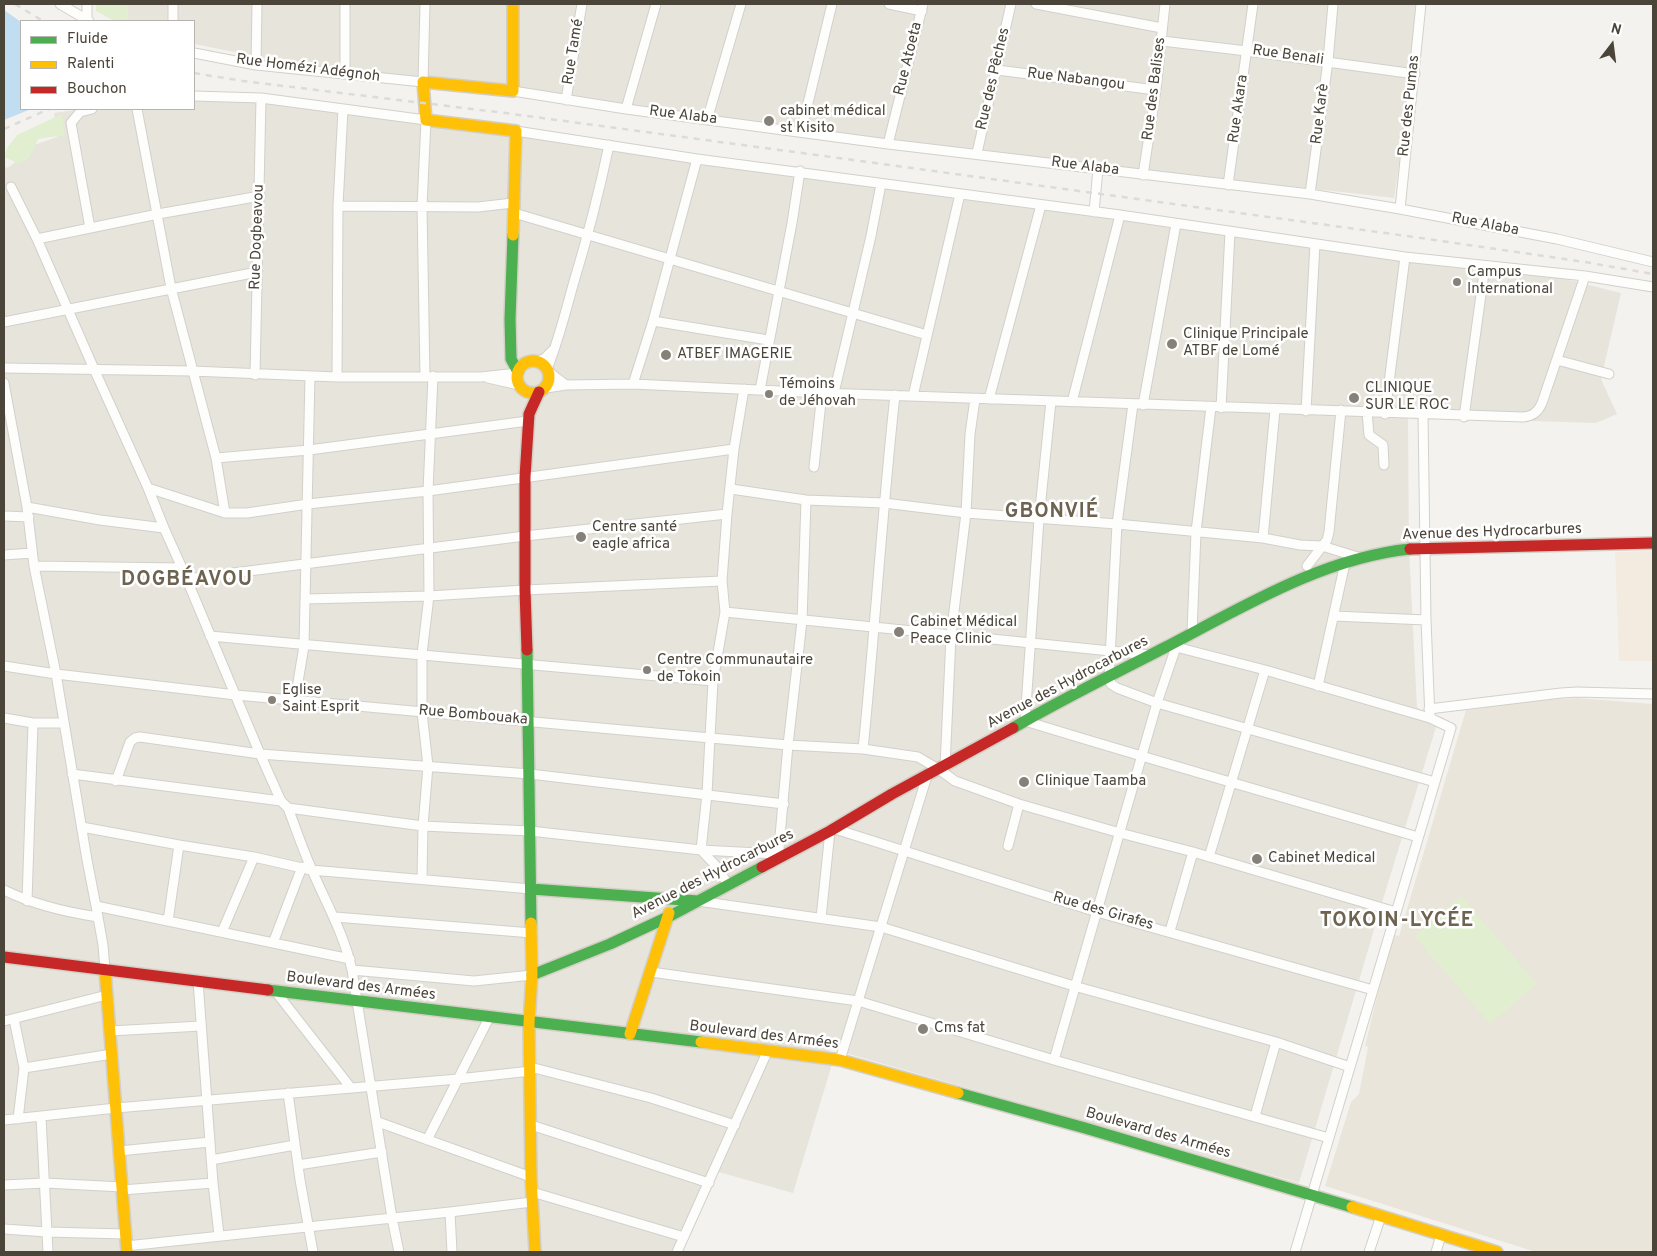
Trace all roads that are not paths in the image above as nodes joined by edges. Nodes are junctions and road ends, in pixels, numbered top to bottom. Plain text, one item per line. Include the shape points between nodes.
1 (60, 4) edge
2 (87, 4) edge
3 (173, 4) edge
4 (258, 4) edge
5 (344, 4) edge
6 (425, 4) edge
7 (513, 4) edge
8 (582, 4) edge
9 (656, 4) edge
10 (741, 4) edge
11 (832, 4) edge
12 (889, 4) edge
13 (1012, 4) edge
14 (1036, 4) edge
15 (1165, 4) edge
16 (1253, 4) edge
17 (1333, 4) edge
18 (1421, 4) edge
19 (922, 7) edge
20 (86, 20) edge
21 (88, 20) edge
22 (173, 20) edge
23 (1162, 28) junction
24 (1162, 41) junction
25 (1247, 51) junction
26 (195, 53) edge
27 (1328, 61) junction
28 (256, 65) junction
29 (997, 70) junction
30 (345, 74) junction
31 (1414, 74) junction
32 (423, 82) junction
33 (1156, 90) junction
34 (513, 91) junction
35 (195, 96) edge
36 (261, 98) junction
37 (566, 100) junction
38 (343, 109) junction
39 (626, 109) junction
40 (88, 110) edge
41 (138, 110) edge
42 (426, 120) junction
43 (707, 120) junction
44 (516, 131) junction
45 (801, 132) junction
46 (888, 144) junction
47 (608, 145) junction
48 (977, 154) junction
49 (697, 159) junction
50 (1098, 169) junction
51 (800, 171) junction
52 (1143, 175) junction
53 (881, 184) junction
54 (1228, 185) junction
55 (11, 187) dead end
56 (960, 194) junction
57 (1310, 194) junction
58 (260, 196) junction
59 (338, 206) junction
60 (1041, 206) junction
61 (422, 207) junction
62 (514, 208) junction
63 (1400, 209) junction
64 (1094, 212) junction
65 (158, 214) junction
66 (1120, 215) junction
67 (1176, 224) junction
68 (90, 228) junction
69 (1230, 232) junction
70 (588, 236) junction
71 (37, 239) junction
72 (1315, 244) junction
73 (1405, 257) junction
74 (670, 260) junction
75 (1653, 262) edge
76 (1485, 266) junction
77 (257, 272) junction
78 (1585, 276) junction
79 (1653, 287) edge
80 (171, 288) junction
81 (779, 292) junction
82 (68, 309) junction
83 (854, 313) junction
84 (653, 321) junction
85 (4, 322) edge
86 (927, 335) junction
87 (768, 340) junction
88 (511, 343) junction
89 (555, 348) junction
90 (1556, 360) junction
91 (535, 361) junction
92 (4, 368) edge
93 (94, 369) junction
94 (548, 371) junction
95 (192, 372) junction
96 (1609, 374) dead end
97 (255, 375) junction
98 (310, 376) junction
99 (336, 376) junction
100 (429, 376) junction
101 (520, 380) junction
102 (4, 383) edge
103 (633, 384) junction
104 (566, 385) junction
105 (744, 389) junction
106 (543, 390) junction
107 (760, 390) junction
108 (822, 393) junction
109 (834, 393) junction
110 (895, 396) junction
111 (913, 396) junction
112 (975, 399) junction
113 (989, 399) junction
114 (1050, 402) junction
115 (1072, 402) junction
116 (1133, 404) junction
117 (1143, 405) junction
118 (1211, 407) junction
119 (1221, 408) junction
120 (1275, 410) junction
121 (1342, 410) junction
122 (1306, 411) junction
123 (1367, 412) junction
124 (1385, 414) junction
125 (1423, 415) junction
126 (1464, 416) junction
127 (528, 418) junction
128 (430, 434) junction
129 (734, 449) junction
130 (309, 450) junction
131 (216, 458) junction
132 (1384, 466) dead end
133 (814, 467) dead end
134 (525, 477) junction
135 (148, 488) junction
136 (731, 490) junction
137 (428, 491) junction
138 (806, 500) junction
139 (884, 502) junction
140 (308, 504) junction
141 (27, 507) junction
142 (966, 512) junction
143 (226, 513) junction
144 (727, 514) junction
145 (4, 516) edge
146 (28, 517) junction
147 (1040, 519) junction
148 (1118, 524) junction
149 (164, 528) junction
150 (1196, 532) junction
151 (1328, 532) junction
152 (525, 536) junction
153 (1263, 538) junction
154 (1653, 543) edge
155 (1300, 545) junction
156 (1322, 546) junction
157 (428, 548) junction
158 (1424, 548) junction
159 (1336, 550) junction
160 (32, 554) junction
161 (4, 555) edge
162 (1361, 558) junction
163 (306, 563) junction
164 (1340, 565) junction
165 (34, 566) junction
166 (1307, 566) junction
167 (182, 568) junction
168 (186, 579) junction
169 (1300, 579) junction
170 (722, 581) junction
171 (525, 590) junction
172 (429, 596) junction
173 (305, 599) junction
174 (725, 612) junction
175 (1334, 616) junction
176 (1426, 620) junction
177 (802, 621) junction
178 (875, 628) junction
179 (1192, 632) junction
180 (210, 636) junction
181 (951, 636) junction
182 (1030, 642) junction
183 (1174, 645) junction
184 (304, 646) junction
185 (1112, 650) junction
186 (422, 654) junction
187 (1151, 655) junction
188 (528, 664) junction
189 (4, 666) edge
190 (1265, 670) junction
191 (56, 674) junction
192 (1109, 677) junction
193 (713, 681) junction
194 (1318, 686) junction
195 (1653, 694) edge
196 (236, 695) junction
197 (295, 700) junction
198 (1157, 703) junction
199 (422, 712) junction
200 (1430, 714) junction
201 (4, 718) edge
202 (528, 721) junction
203 (1025, 721) junction
204 (33, 723) junction
205 (64, 723) junction
206 (1247, 728) junction
207 (709, 737) junction
208 (788, 745) junction
209 (863, 749) junction
210 (260, 754) junction
211 (1142, 757) junction
212 (428, 766) junction
213 (943, 768) junction
214 (72, 774) junction
215 (530, 774) junction
216 (927, 776) junction
217 (116, 780) junction
218 (1231, 782) junction
219 (1435, 782) junction
220 (707, 794) junction
221 (281, 801) junction
222 (784, 804) junction
223 (1019, 804) junction
224 (288, 808) junction
225 (423, 826) junction
226 (82, 827) junction
227 (832, 830) junction
228 (530, 831) junction
229 (1120, 833) junction
230 (1418, 837) junction
231 (179, 845) junction
232 (1008, 846) dead end
233 (701, 850) junction
234 (904, 851) junction
235 (1193, 852) junction
236 (254, 857) junction
237 (778, 857) junction
238 (1209, 857) junction
239 (302, 868) junction
240 (311, 870) junction
241 (422, 880) junction
242 (728, 885) junction
243 (532, 889) junction
244 (4, 890) edge
245 (667, 898) junction
246 (28, 901) junction
247 (698, 901) junction
248 (96, 906) junction
249 (1097, 912) junction
250 (1396, 912) junction
251 (670, 916) junction
252 (98, 917) junction
253 (335, 917) junction
254 (821, 918) junction
255 (168, 921) junction
256 (881, 927) junction
257 (1170, 931) junction
258 (222, 932) junction
259 (532, 933) junction
260 (273, 943) junction
261 (4, 957) edge
262 (350, 959) junction
263 (105, 970) junction
264 (352, 970) junction
265 (651, 972) junction
266 (532, 975) junction
267 (198, 981) junction
268 (1074, 986) junction
269 (1373, 990) junction
270 (276, 992) junction
271 (107, 995) junction
272 (858, 1001) junction
273 (358, 1002) junction
274 (489, 1018) junction
275 (14, 1019) junction
276 (4, 1021) edge
277 (530, 1023) junction
278 (201, 1026) junction
279 (110, 1031) junction
280 (630, 1034) junction
281 (1276, 1042) junction
282 (768, 1050) junction
283 (112, 1054) junction
284 (840, 1060) junction
285 (1054, 1060) junction
286 (1350, 1066) junction
287 (24, 1068) junction
288 (530, 1069) junction
289 (458, 1079) junction
290 (372, 1086) junction
291 (352, 1088) junction
292 (288, 1093) junction
293 (207, 1100) junction
294 (116, 1108) junction
295 (1255, 1116) junction
296 (41, 1117) junction
297 (18, 1119) junction
298 (4, 1120) edge
299 (378, 1122) junction
300 (735, 1125) junction
301 (531, 1126) junction
302 (1329, 1138) junction
303 (428, 1140) junction
304 (210, 1142) junction
305 (295, 1145) junction
306 (119, 1151) junction
307 (382, 1152) junction
308 (211, 1160) junction
309 (298, 1165) junction
310 (531, 1177) junction
311 (45, 1183) junction
312 (213, 1183) junction
313 (709, 1183) junction
314 (4, 1184) edge
315 (122, 1189) junction
316 (1312, 1195) junction
317 (532, 1197) junction
318 (450, 1212) junction
319 (1380, 1216) junction
320 (392, 1218) junction
321 (308, 1227) junction
322 (4, 1228) edge
323 (47, 1232) junction
324 (219, 1235) junction
325 (1441, 1235) junction
326 (684, 1237) junction
327 (126, 1244) edge
328 (48, 1252) edge
329 (313, 1252) edge
330 (399, 1252) edge
331 (452, 1252) edge
332 (535, 1252) edge
333 (677, 1252) edge
334 (1295, 1252) edge
335 (1370, 1252) edge
336 (1436, 1252) edge
337 (1497, 1252) edge

1 - 20 street
2 - 21 street
3 - 22 street
4 - 28 street
5 - 30 street
6 - 32 street
7 - 34 main road
8 - 37 street, Rue Tamé
9 - 39 street
10 - 43 street
11 - 45 street
12 - 19 street
13 - 29 street, Rue des Pêches
14 - 23 street
15 - 23 street, Rue des Balises
16 - 25 street, Rue Akara
17 - 27 street, Rue Karè
18 - 31 street, Rue des Pumas
19 - 46 street, Rue Atoeta
23 - 24 street, Rue des Balises
24 - 25 street, Rue Benali
24 - 33 street, Rue des Balises
25 - 27 street, Rue Benali
25 - 54 street, Rue Akara
26 - 28 street, Rue Homézi Adégnoh
27 - 31 street, Rue Benali
27 - 57 street, Rue Karè
28 - 30 street, Rue Homézi Adégnoh
29 - 33 street, Rue Nabangou
29 - 48 street, Rue des Pêches
30 - 32 street, Rue Homézi Adégnoh
31 - 63 street, Rue des Pumas
32 - 34 main road
32 - 42 main road
33 - 52 street, Rue des Balises
34 - 37 street, Rue Alaba
35 - 36 street
36 - 38 street
36 - 58 street, Rue Dogbeavou
37 - 39 street, Rue Alaba
38 - 42 street
38 - 59 street
39 - 43 street, Rue Alaba
40 - 68 street via 80,112 71,123
41 - 65 street
42 - 44 main road
42 - 61 street
43 - 45 street, Rue Alaba
44 - 47 street
44 - 62 main road
45 - 46 street, Rue Alaba
46 - 48 street, Rue Alaba
47 - 49 street
47 - 70 street
48 - 50 street, Rue Alaba
49 - 51 street
49 - 74 street
50 - 52 street, Rue Alaba
50 - 64 street
51 - 53 street
51 - 81 street
52 - 54 street, Rue Alaba
53 - 56 street
53 - 83 street
54 - 57 street, Rue Alaba
55 - 71 street
56 - 60 street
56 - 86 street
57 - 63 street, Rue Alaba
58 - 65 street
58 - 77 street, Rue Dogbeavou
59 - 61 street
59 - 99 street
60 - 64 street
60 - 113 street
61 - 62 street
61 - 100 street
62 - 70 street
62 - 88 main road
63 - 75 street, Rue Alaba via 1557,239
64 - 66 street
65 - 68 street
65 - 80 street
66 - 67 street
66 - 115 street
67 - 69 street
67 - 117 street
68 - 71 street
69 - 72 street
69 - 119 street
70 - 74 street
70 - 89 street
71 - 82 street
72 - 73 street
72 - 122 street
73 - 76 street
73 - 124 street
74 - 81 street
74 - 84 street
76 - 78 street
76 - 126 street
77 - 80 street
77 - 97 street, Rue Dogbeavou
78 - 79 street
78 - 90 street
80 - 82 street
80 - 95 street
81 - 83 street
81 - 87 street
82 - 85 street
82 - 93 street
83 - 86 street
83 - 109 street
84 - 87 street
84 - 103 street
86 - 111 street
87 - 107 street
88 - 91 main road via 522,357
88 - 101 main road via 512,359
89 - 91 street via 545,358
89 - 94 street
90 - 96 street
90 - 126 street via 1540,409 1533,415 1523,418
91 - 94 main road
91 - 101 main road via 524,364
92 - 93 street
93 - 95 street
93 - 135 street
94 - 104 street
94 - 106 main road via 549,380
95 - 97 street
95 - 131 street
97 - 98 street
98 - 99 street
98 - 130 street
99 - 100 street
100 - 101 street
100 - 128 street
101 - 106 main road via 530,393
101 - 127 main road
102 - 141 street
103 - 104 street
103 - 105 street
104 - 106 street
105 - 107 street
105 - 129 street
106 - 127 main road
107 - 108 street
108 - 109 street
108 - 133 street
109 - 110 street
110 - 111 street
110 - 139 street
111 - 112 street
112 - 113 street
112 - 142 street
113 - 114 street
114 - 115 street
114 - 147 street
115 - 116 street
116 - 117 street
116 - 148 street
117 - 118 street
118 - 119 street
118 - 150 street
119 - 120 street
120 - 122 street
120 - 153 street
121 - 122 street
121 - 123 street
121 - 151 street
123 - 124 street
123 - 132 street via 1369,435 1383,445
124 - 125 street
125 - 126 street
125 - 158 street
127 - 128 street
127 - 134 main road
128 - 130 street
128 - 137 street
129 - 134 street
129 - 136 street
130 - 131 street
130 - 140 street
131 - 143 street
134 - 137 street
134 - 152 main road
135 - 143 street
135 - 149 street
136 - 138 street
136 - 144 street
137 - 140 street
137 - 157 street
138 - 139 street
138 - 177 street
139 - 142 street
139 - 178 street
140 - 143 street
140 - 163 street
141 - 146 street
141 - 149 street
142 - 147 street
142 - 181 street
144 - 152 street
144 - 170 street
145 - 146 street
146 - 160 street
147 - 148 street
147 - 182 street
148 - 150 street
148 - 185 street
149 - 167 street
150 - 153 street
150 - 179 street
151 - 156 street
151 - 159 street
152 - 157 street
152 - 171 main road
153 - 155 street
154 - 158 main road, Avenue des Hydrocarbures
155 - 156 street
155 - 166 street via 1307,557
156 - 159 street
156 - 166 street
157 - 163 street
157 - 172 street
158 - 162 main road, Avenue des Hydrocarbures
158 - 176 street
159 - 162 street
159 - 164 street
160 - 161 street
160 - 165 street
162 - 164 main road, Avenue des Hydrocarbures
163 - 168 street
163 - 173 street
164 - 169 main road, Avenue des Hydrocarbures
164 - 175 street
165 - 167 street
165 - 191 street
166 - 169 street
167 - 168 street
168 - 180 street
169 - 179 main road, Avenue des Hydrocarbures
170 - 171 street
170 - 174 street
171 - 172 street
171 - 188 main road
172 - 173 street
172 - 186 street
173 - 184 street
174 - 177 street
174 - 193 street
175 - 176 street
175 - 194 street
176 - 200 street
177 - 178 street
177 - 208 street
178 - 181 street
178 - 209 street
179 - 183 main road, Avenue des Hydrocarbures
180 - 184 street
180 - 196 street
181 - 182 street
181 - 213 street
182 - 185 street
182 - 203 street
183 - 187 main road, Avenue des Hydrocarbures
183 - 190 street
183 - 198 street
184 - 186 street
184 - 197 street
185 - 187 street
185 - 192 street
186 - 188 street
186 - 199 street
187 - 192 main road, Avenue des Hydrocarbures
188 - 193 street
188 - 202 main road
189 - 191 street, Rue Bombouaka
190 - 194 street
190 - 206 street
191 - 196 street, Rue Bombouaka
191 - 205 street
192 - 198 street via 1117,688
192 - 203 main road, Avenue des Hydrocarbures
193 - 207 street
194 - 200 street
195 - 200 street via 1569,692
196 - 197 street, Rue Bombouaka
196 - 210 street
197 - 199 street, Rue Bombouaka
198 - 206 street
198 - 211 street
199 - 202 street, Rue Bombouaka
199 - 212 street
200 - 219 street via 1452,730
201 - 204 street
202 - 207 street, Rue Bombouaka
202 - 215 main road
203 - 211 street
203 - 213 main road, Avenue des Hydrocarbures
204 - 205 street
204 - 246 street
205 - 214 street
206 - 218 street
206 - 219 street
207 - 208 street, Rue Bombouaka
207 - 220 street
208 - 209 street, Rue Bombouaka
208 - 222 street
209 - 213 street, Rue Bombouaka via 918,757
210 - 212 street
210 - 217 street via 140,737 130,742
210 - 221 street
211 - 218 street
211 - 229 street
212 - 215 street
212 - 225 street
213 - 216 main road, Avenue des Hydrocarbures
213 - 223 street, Rue Bombouaka via 954,781
214 - 217 street
214 - 226 street
215 - 220 street
215 - 228 main road
216 - 227 main road, Avenue des Hydrocarbures
216 - 234 street
217 - 221 street
218 - 230 street
218 - 238 street
219 - 230 street
220 - 222 street
220 - 233 street
221 - 224 street
222 - 237 street
223 - 229 street, Rue Bombouaka
223 - 232 street
224 - 225 street
224 - 240 street
225 - 228 street
225 - 241 street
226 - 231 street
226 - 248 street
227 - 234 street, Rue des Girafes
227 - 237 main road, Avenue des Hydrocarbures
227 - 254 street
228 - 233 street
228 - 243 main road
229 - 235 street, Rue Bombouaka
229 - 249 street
230 - 250 street
231 - 236 street
231 - 255 street
233 - 237 street
233 - 242 street
234 - 249 street, Rue des Girafes
234 - 256 street
235 - 238 street, Rue Bombouaka
235 - 257 street
236 - 239 street
236 - 258 street
237 - 242 main road, Avenue des Hydrocarbures
238 - 250 street, Rue Bombouaka
239 - 240 street
239 - 260 street
240 - 241 street
240 - 253 street
241 - 243 street
242 - 247 main road, Avenue des Hydrocarbures
243 - 245 main road
243 - 259 main road
244 - 246 street
245 - 247 main road
245 - 251 main road
246 - 252 street
247 - 251 main road, Avenue des Hydrocarbures
247 - 254 street
248 - 252 street
248 - 255 street
249 - 257 street, Rue des Girafes
249 - 268 street
250 - 269 street
251 - 265 main road
251 - 266 main road, Avenue des Hydrocarbures
252 - 263 street
253 - 259 street
253 - 262 street
254 - 256 street
255 - 258 street
256 - 268 street
256 - 272 street
257 - 269 street, Rue des Girafes
258 - 260 street
259 - 266 main road
260 - 262 street
261 - 263 main road, Boulevard des Armées
262 - 264 street
263 - 267 main road, Boulevard des Armées
263 - 271 main road
264 - 266 street via 474,981
264 - 273 street
265 - 272 street
265 - 280 main road
266 - 277 main road
267 - 270 main road, Boulevard des Armées
267 - 278 street
268 - 281 street
268 - 285 street
269 - 286 street
270 - 273 main road, Boulevard des Armées
270 - 291 street
271 - 275 street
271 - 279 main road
272 - 284 street
272 - 285 street
273 - 274 main road, Boulevard des Armées
273 - 290 street
274 - 277 main road, Boulevard des Armées
274 - 289 street
275 - 276 street
275 - 287 street
277 - 280 main road, Boulevard des Armées
277 - 288 main road
278 - 279 street
278 - 293 street
279 - 283 main road
280 - 282 main road, Boulevard des Armées
281 - 286 street
281 - 295 street
282 - 284 main road, Boulevard des Armées
282 - 300 street
283 - 287 street
283 - 294 main road
284 - 316 main road, Boulevard des Armées
285 - 295 street
286 - 302 street
287 - 297 street
288 - 289 street
288 - 300 street via 660,1101
288 - 301 main road
289 - 290 street
289 - 303 street
290 - 291 street
290 - 299 street
291 - 292 street
292 - 293 street
292 - 305 street
293 - 294 street
293 - 304 street
294 - 296 street
294 - 306 main road
295 - 302 street
296 - 297 street
296 - 311 street
297 - 298 street
299 - 303 street
299 - 307 street
300 - 313 street
301 - 310 main road
301 - 313 street
302 - 316 street
303 - 310 street
304 - 306 street
304 - 308 street
305 - 308 street
305 - 309 street
306 - 315 main road
307 - 309 street
307 - 320 street
308 - 312 street
309 - 321 street
310 - 317 main road
311 - 314 street
311 - 315 street
311 - 323 street
312 - 315 street
312 - 324 street
313 - 326 street
315 - 327 main road
316 - 319 main road, Boulevard des Armées
316 - 334 street
317 - 318 street
317 - 326 street
317 - 332 main road
318 - 320 street
318 - 331 street
319 - 325 main road, Boulevard des Armées
319 - 335 street
320 - 321 street
320 - 330 street
321 - 324 street
321 - 329 street
322 - 323 street
323 - 327 street
323 - 328 street
324 - 327 street
325 - 336 street
325 - 337 main road, Boulevard des Armées
326 - 333 street

